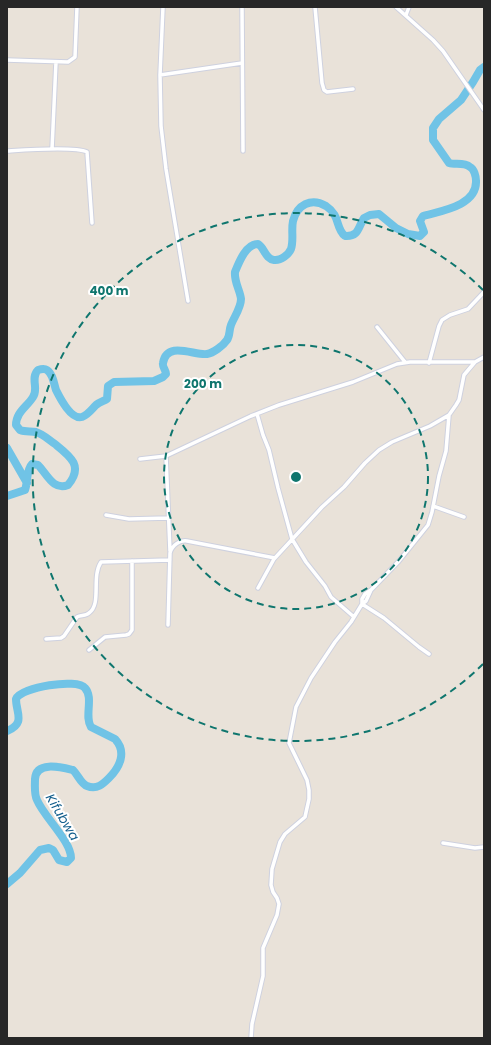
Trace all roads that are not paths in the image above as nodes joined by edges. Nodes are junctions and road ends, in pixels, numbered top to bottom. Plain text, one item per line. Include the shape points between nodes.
1 (77, 7) edge
2 (163, 7) edge
3 (242, 7) edge
4 (315, 7) edge
5 (396, 7) edge
6 (409, 7) edge
7 (406, 15) junction
8 (7, 60) edge
9 (56, 62) junction
10 (242, 63) junction
11 (160, 75) junction
12 (353, 89) dead end
13 (484, 110) edge
14 (52, 149) junction
15 (7, 151) edge
16 (243, 151) dead end
17 (92, 223) dead end
18 (484, 292) edge
19 (188, 301) dead end
20 (377, 327) dead end
21 (484, 357) edge
22 (405, 362) junction
23 (475, 362) junction
24 (429, 363) junction
25 (258, 414) junction
26 (449, 415) junction
27 (166, 456) junction
28 (140, 459) dead end
29 (433, 506) junction
30 (106, 515) dead end
31 (464, 517) dead end
32 (168, 518) junction
33 (292, 539) junction
34 (170, 552) junction
35 (275, 558) junction
36 (170, 560) junction
37 (132, 561) junction
38 (258, 588) dead end
39 (362, 604) junction
40 (354, 617) junction
41 (168, 625) dead end
42 (46, 639) dead end
43 (89, 650) dead end
44 (429, 654) dead end
45 (444, 843) dead end
46 (484, 847) edge
47 (251, 1038) edge

1 - 9 street via 75,57 68,62
2 - 11 street
3 - 10 street
4 - 12 street via 324,90 327,92
5 - 7 street
6 - 7 street
7 - 13 street via 438,46
8 - 9 street
9 - 14 street
10 - 11 street
10 - 16 street
11 - 19 street via 161,126 166,169
14 - 15 street
14 - 17 street via 87,152
18 - 24 street via 468,309 442,320
20 - 22 street
21 - 23 street
22 - 24 street
22 - 25 street
23 - 24 street
23 - 26 street via 464,375 459,400
25 - 27 street
25 - 33 street via 270,450
26 - 29 street via 446,451
26 - 33 street via 380,450
27 - 28 street
27 - 32 street
29 - 31 street
29 - 39 street via 425,530 371,590
30 - 32 street via 129,519
32 - 34 street
33 - 35 street
33 - 40 street via 330,596
34 - 35 street via 172,547 184,540
34 - 36 street
35 - 38 street
36 - 37 street
36 - 41 street
37 - 42 street via 103,562 96,577 96,600 91,612 77,617 61,638
37 - 43 street via 132,630 126,635 104,637
39 - 40 street
39 - 44 street
40 - 47 street via 311,678 296,707 289,743 306,780 309,799 305,817 280,842 272,870 271,885 277,898 278,910 263,948 263,976
45 - 46 street

